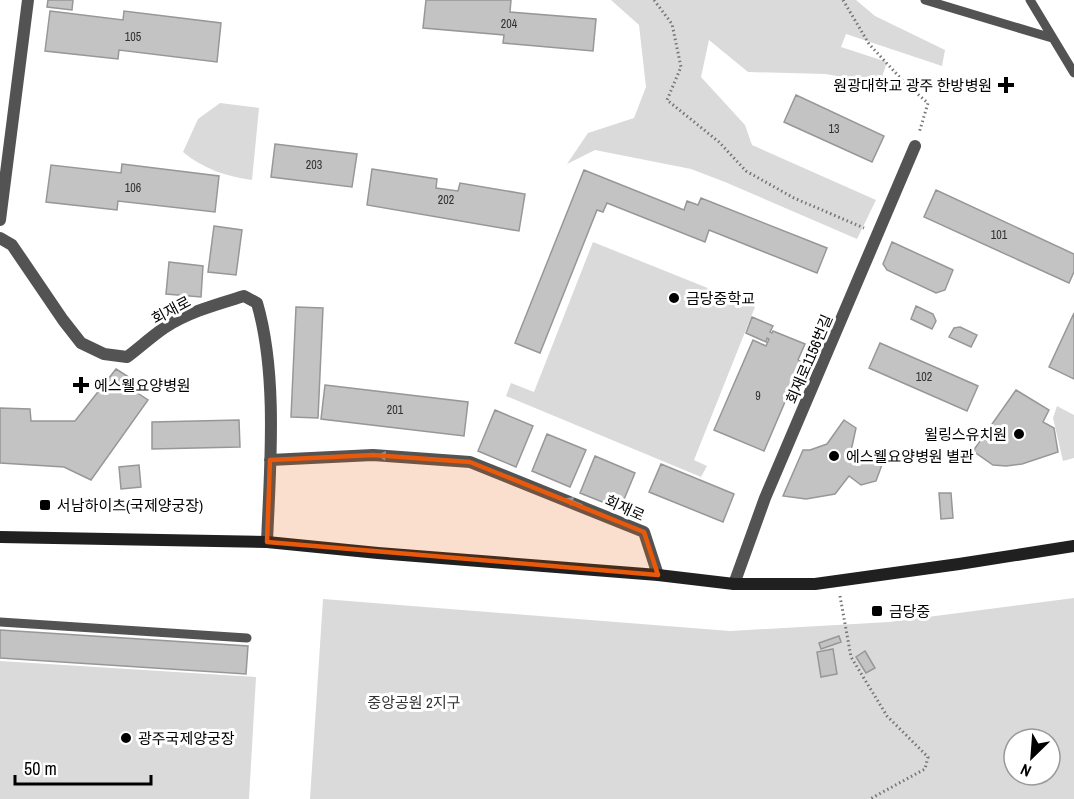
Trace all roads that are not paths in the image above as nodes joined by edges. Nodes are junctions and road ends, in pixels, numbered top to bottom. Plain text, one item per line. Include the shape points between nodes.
1 (28, 0) edge
2 (1030, 0) edge
3 (930, 1) edge
4 (1052, 38) junction
5 (1074, 73) edge
6 (5, 134) edge
7 (915, 146) road end
8 (0, 220) edge
9 (0, 238) edge
10 (270, 460) junction
11 (0, 537) edge
12 (267, 542) junction
13 (1074, 546) edge
14 (658, 575) junction
15 (734, 584) junction
16 (0, 622) edge
17 (247, 638) dead end

1 - 6 street
2 - 4 lane
3 - 4 lane
4 - 5 lane
6 - 8 street
7 - 15 street, 회재로1156번길 via 765,498
9 - 10 street, 회재로 via 12,245 81,343 104,354 127,357 166,327 225,302 244,296 256,303 264,328 269,378
10 - 12 street, 회재로
14 -> 10 street, 회재로 via 644,532 470,462 373,455
11 - 12 main road
12 - 14 main road
13 - 15 main road via 815,584
14 - 15 main road
16 - 17 lane

